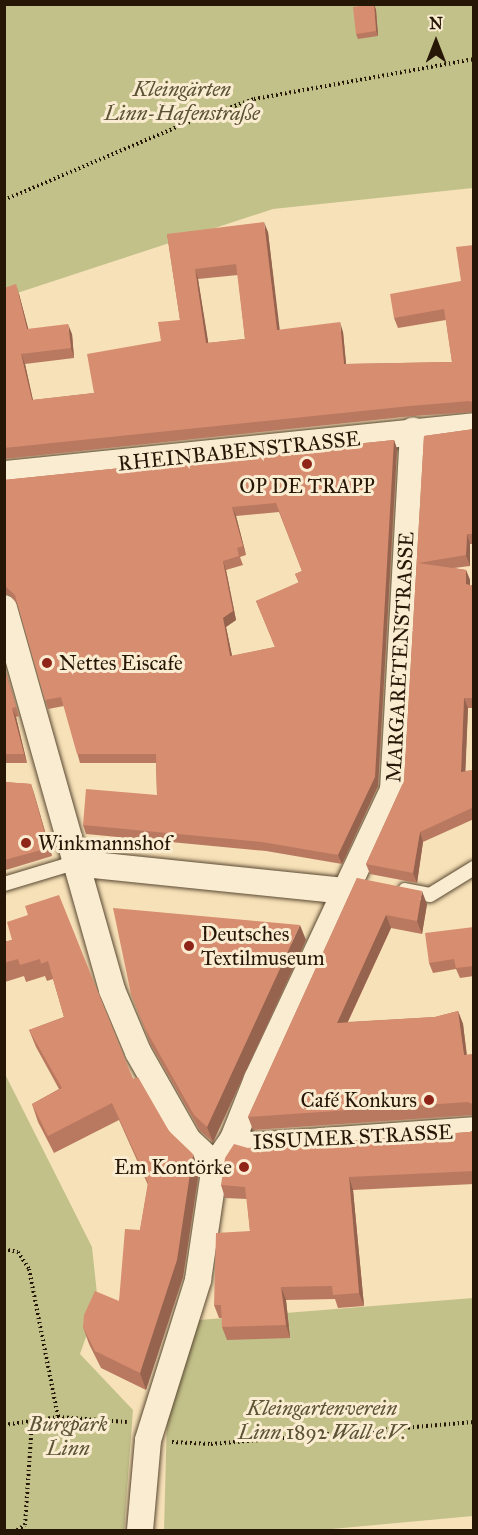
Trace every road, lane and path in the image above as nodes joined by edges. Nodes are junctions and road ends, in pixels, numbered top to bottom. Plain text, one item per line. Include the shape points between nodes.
1 (474, 59) edge
2 (4, 200) edge
3 (474, 426) edge
4 (413, 431) junction
5 (4, 474) edge
6 (4, 608) edge
7 (74, 863) junction
8 (474, 868) edge
9 (4, 884) edge
10 (354, 884) junction
11 (386, 887) edge
12 (474, 1130) edge
13 (233, 1139) junction
14 (215, 1165) junction
15 (4, 1249) edge
16 (58, 1417) junction
17 (32, 1422) junction
18 (474, 1422) edge
19 (4, 1425) edge
20 (150, 1432) junction
21 (140, 1524) edge
22 (17, 1530) edge

1 - 2 path via 254,99 184,124
3 - 4 street, RHEINBABENSTRASSE
4 - 5 street, RHEINBABENSTRASSE
4 - 10 street, MARGARETENSTRASSE via 393,790
6 - 7 street
7 - 9 lane
7 - 10 street
7 - 14 street via 112,990 138,1052 188,1140
8 - 11 lane via 430,895
10 - 13 street, MARGARETENSTRASSE via 257,1079
12 - 13 street, ISSUMER STRASSE via 252,1146
13 - 14 street, MARGARETENSTRASSE
14 - 20 street, MARGARETENSTRASSE via 198,1280
15 - 16 path via 18,1252 29,1269
16 - 17 path
16 - 20 path
17 - 19 path
17 - 22 path via 25,1525
18 - 20 path via 211,1444
20 - 21 street, MARGARETENSTRASSE

